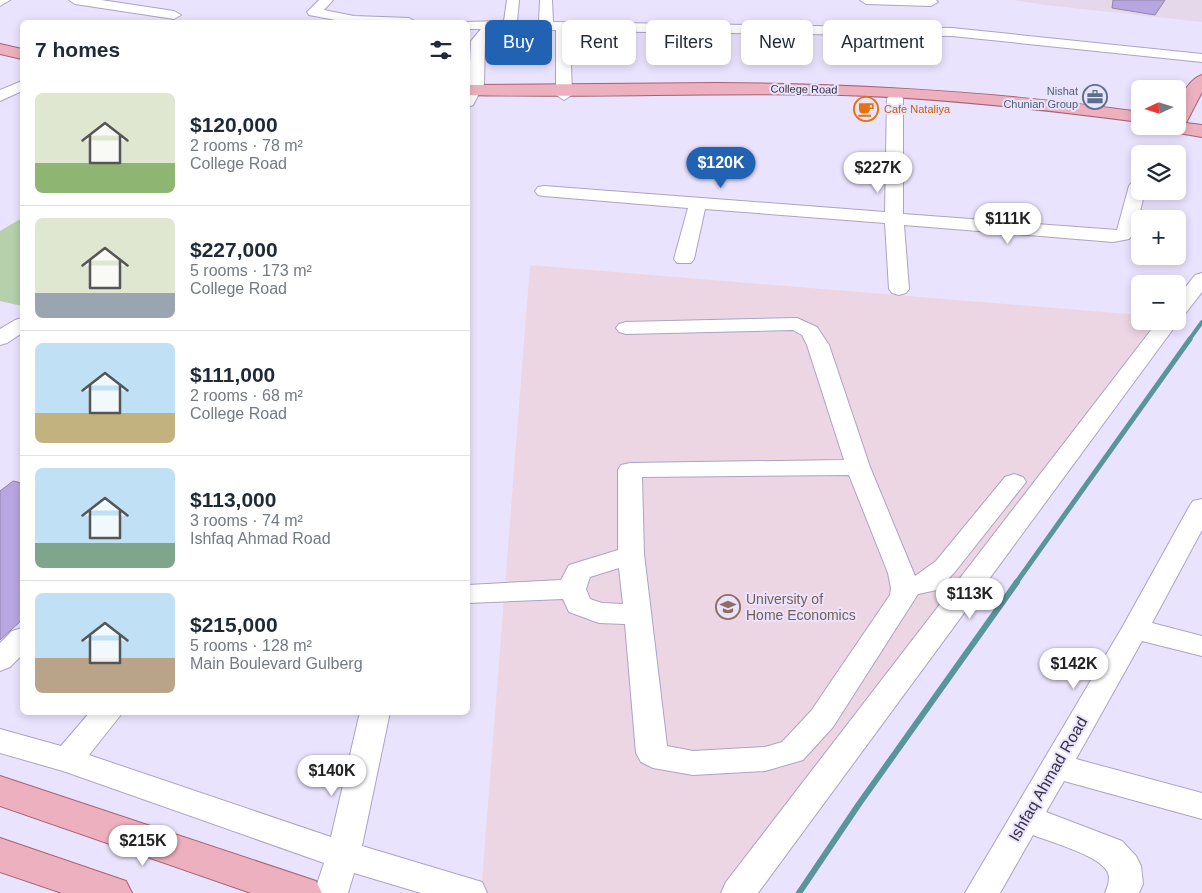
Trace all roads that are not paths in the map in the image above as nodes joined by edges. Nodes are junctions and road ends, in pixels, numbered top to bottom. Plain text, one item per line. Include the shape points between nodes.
1 (4, 0) edge
2 (74, 0) edge
3 (327, 0) edge
4 (513, 0) edge
5 (546, 0) edge
6 (866, 0) edge
7 (930, 1) edge
8 (0, 2) edge
9 (174, 15) dead end
10 (354, 20) edge
11 (509, 20) edge
12 (542, 20) edge
13 (470, 25) edge
14 (485, 26) edge
15 (552, 28) edge
16 (562, 28) edge
17 (636, 28) edge
18 (952, 32) junction
19 (485, 33) edge
20 (0, 42) edge
21 (20, 46) edge
22 (0, 49) edge
23 (20, 54) edge
24 (1202, 58) edge
25 (563, 65) edge
26 (1202, 80) edge
27 (20, 87) edge
28 (470, 92) edge
29 (564, 92) junction
30 (470, 94) edge
31 (0, 96) edge
32 (895, 98) junction
33 (20, 100) edge
34 (1202, 104) edge
35 (1131, 116) edge
36 (1186, 120) edge
37 (1131, 122) edge
38 (1186, 124) edge
39 (544, 191) dead end
40 (1134, 200) edge
41 (698, 203) junction
42 (894, 220) junction
43 (684, 259) dead end
44 (1202, 279) edge
45 (899, 289) dead end
46 (1186, 300) edge
47 (20, 325) edge
48 (626, 328) dead end
49 (1161, 330) edge
50 (0, 340) edge
51 (858, 467) junction
52 (1014, 482) dead end
53 (1202, 507) edge
54 (631, 554) junction
55 (905, 588) junction
56 (572, 589) junction
57 (470, 594) edge
58 (639, 620) junction
59 (1135, 629) junction
60 (20, 640) edge
61 (1202, 646) edge
62 (0, 660) edge
63 (105, 715) edge
64 (374, 715) edge
65 (0, 741) edge
66 (67, 760) junction
67 (1056, 766) junction
68 (0, 791) edge
69 (1202, 806) edge
70 (1026, 818) junction
71 (0, 855) edge
72 (343, 855) junction
73 (112, 893) edge
74 (302, 893) edge
75 (331, 893) edge
76 (470, 893) edge
77 (738, 893) edge
78 (982, 893) edge
79 (1122, 893) edge

1 - 8 street
2 - 9 street
3 - 10 street via 314,12
4 - 11 street
5 - 12 street
6 - 7 street
7 - 18 street
13 - 14 street
15 - 16 street
17 - 18 street
18 - 24 street
19 - 28 street via 478,41 476,84
20 - 21 main road
22 - 23 main road
25 - 29 street
26 - 36 main road via 1196,87
27 - 31 street
29 - 30 main road, College Road
29 - 32 main road, College Road
29 - 35 main road, College Road via 802,89 896,92
31 - 33 street
32 - 37 main road, College Road
32 - 42 street
34 - 38 main road
39 - 41 street
40 - 42 street via 1126,232 1122,235
41 - 42 street
41 - 43 street
42 - 45 street
44 - 46 street
47 - 50 street
48 - 51 street via 797,324 810,331 818,346
49 - 77 street
51 - 54 street via 630,470
51 - 55 street
52 - 55 street via 945,567 927,583
53 - 59 street, Ishfaq Ahmad Road
54 - 56 street via 578,572
54 - 58 street
55 - 58 street via 904,596 822,719 792,751 765,759 693,763 664,759 652,753
56 - 57 street
56 - 58 street via 579,606 599,613 630,614
59 - 61 street
59 - 67 street, Ishfaq Ahmad Road
60 - 62 street
63 - 66 street
64 - 72 street
65 - 66 street
66 - 72 street
67 - 69 street
67 - 70 street, Ishfaq Ahmad Road
68 - 74 main road
70 - 78 street, Ishfaq Ahmad Road
70 - 79 street via 1110,851 1124,866 1126,884
71 - 73 main road
72 - 75 street
72 - 76 street

